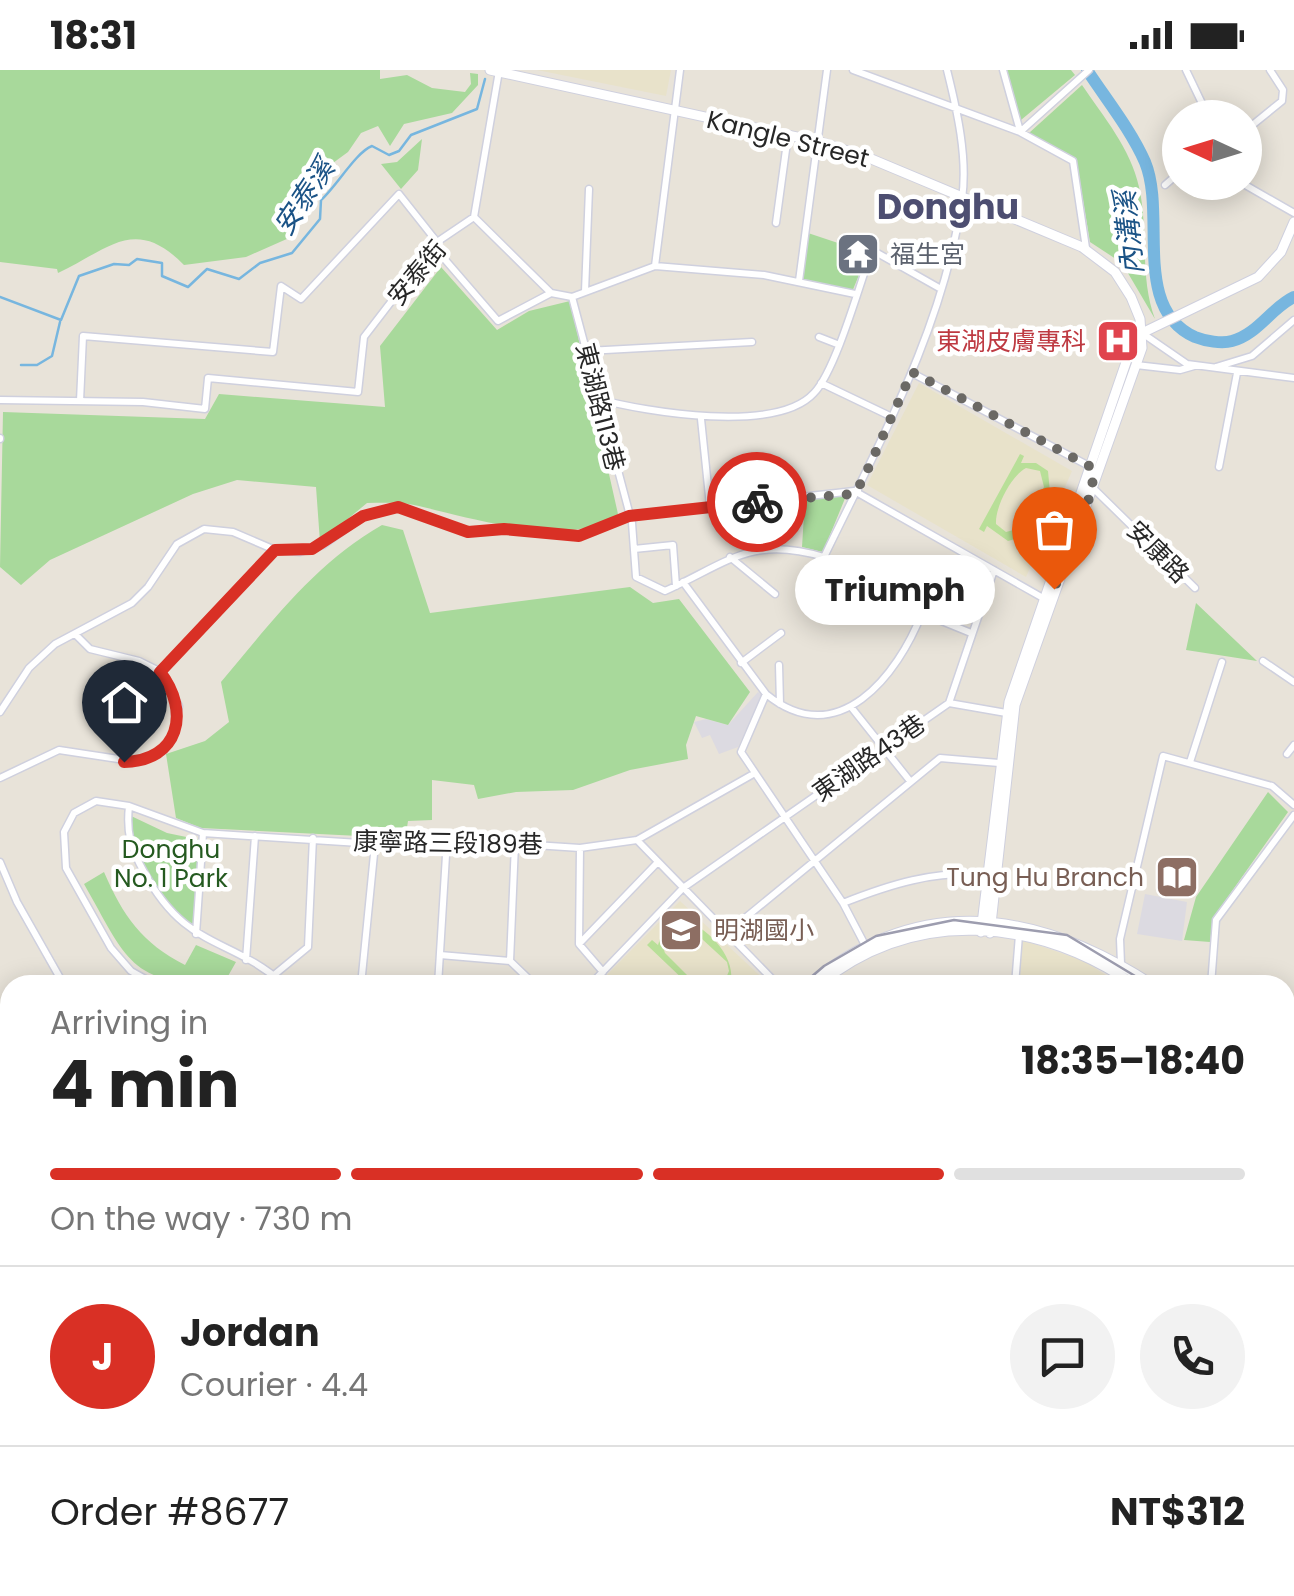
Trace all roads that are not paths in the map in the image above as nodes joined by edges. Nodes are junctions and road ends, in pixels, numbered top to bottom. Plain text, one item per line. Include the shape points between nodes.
1 (680, 70) edge
2 (827, 70) edge
3 (853, 70) edge
4 (946, 70) edge
5 (1003, 70) edge
6 (1089, 70) edge
7 (1186, 70) edge
8 (1270, 70) edge
9 (495, 71) edge
10 (875, 73) edge
11 (1201, 100) edge
12 (956, 106) junction
13 (675, 110) junction
14 (1262, 115) edge
15 (1020, 132) junction
16 (788, 134) junction
17 (820, 142) junction
18 (590, 189) dead end
19 (1262, 195) edge
20 (962, 198) junction
21 (1294, 213) edge
22 (474, 217) junction
23 (1294, 222) edge
24 (776, 223) dead end
25 (436, 245) junction
26 (1086, 250) junction
27 (654, 266) junction
28 (798, 281) junction
29 (940, 288) junction
30 (584, 292) junction
31 (552, 293) junction
32 (855, 294) junction
33 (572, 296) junction
34 (1294, 320) edge
35 (1142, 333) junction
36 (819, 336) dead end
37 (752, 342) dead end
38 (837, 344) junction
39 (587, 351) junction
40 (1136, 365) junction
41 (1196, 366) junction
42 (1210, 368) junction
43 (912, 372) junction
44 (1237, 373) junction
45 (1294, 378) edge
46 (821, 383) junction
47 (596, 399) junction
48 (0, 400) edge
49 (80, 401) junction
50 (892, 417) junction
51 (700, 419) junction
52 (1091, 467) junction
53 (1219, 467) dead end
54 (858, 487) junction
55 (1093, 488) junction
56 (710, 506) junction
57 (629, 516) junction
58 (634, 549) junction
59 (275, 550) junction
60 (730, 556) junction
61 (824, 557) junction
62 (994, 570) junction
63 (679, 584) junction
64 (1195, 588) dead end
65 (775, 594) dead end
66 (1043, 598) junction
67 (922, 613) junction
68 (75, 633) junction
69 (781, 633) dead end
70 (970, 633) junction
71 (1263, 661) dead end
72 (1222, 662) dead end
73 (741, 663) junction
74 (779, 664) dead end
75 (160, 672) junction
76 (1294, 682) edge
77 (0, 690) edge
78 (8, 694) junction
79 (766, 694) junction
80 (950, 703) junction
81 (780, 704) junction
82 (851, 707) junction
83 (0, 712) edge
84 (1010, 713) junction
85 (1294, 745) edge
86 (885, 748) junction
87 (1287, 754) dead end
88 (1190, 762) junction
89 (1000, 763) junction
90 (755, 773) junction
91 (0, 778) edge
92 (910, 781) junction
93 (1294, 805) edge
94 (129, 806) junction
95 (1294, 815) edge
96 (784, 818) junction
97 (203, 833) junction
98 (255, 836) junction
99 (312, 837) junction
100 (447, 840) junction
101 (637, 840) junction
102 (374, 844) junction
103 (515, 844) junction
104 (580, 848) junction
105 (814, 861) junction
106 (0, 862) edge
107 (657, 862) junction
108 (986, 874) junction
109 (683, 888) junction
110 (843, 904) junction
111 (986, 928) junction
112 (728, 932) junction
113 (196, 934) junction
114 (1018, 935) junction
115 (579, 944) junction
116 (865, 944) junction
117 (440, 955) junction
118 (246, 960) junction
119 (510, 961) junction
120 (1121, 964) junction
121 (603, 972) junction
122 (58, 975) edge
123 (139, 975) edge
124 (272, 975) edge
125 (275, 975) edge
126 (363, 975) edge
127 (439, 975) edge
128 (525, 975) edge
129 (600, 975) edge
130 (769, 975) edge
131 (822, 975) edge
132 (832, 975) edge
133 (1016, 975) edge
134 (1118, 975) edge
135 (1138, 975) edge
136 (1212, 975) edge

1 - 13 street
2 - 17 street
3 - 10 street
4 - 12 street
5 - 15 street
6 - 15 street
7 - 11 street
8 - 14 street via 1284,96
9 - 13 street, Kangle Street
9 - 22 street
10 - 12 street
12 - 15 street
12 - 20 street
13 - 16 street, Kangle Street
13 - 27 street
15 - 26 street via 1073,161
16 - 17 street, Kangle Street
16 - 24 street
17 - 20 street, Kangle Street
17 - 28 street
18 - 30 street
19 - 21 street
20 - 26 street, Kangle Street
20 - 29 street
22 - 25 street, 安泰街
22 - 31 street
23 - 35 street via 1281,252 1258,277
25 - 31 street via 498,321
25 - 49 street, 安泰街 via 364,337 361,390 208,378 205,409
25 - 49 street via 399,194 301,298 281,286 272,352 83,336
26 - 35 street, Kangle Street via 1118,276
27 - 28 street
27 - 30 street
28 - 32 street
29 - 32 street via 872,250
29 - 43 street
30 - 33 street
31 - 33 street
32 - 38 street
33 - 39 street, 東湖路113巷
34 - 42 street via 1252,356
35 - 40 street
35 - 41 street
35 - 52 street via 1133,342
36 - 38 street
37 - 39 street
38 - 46 street
39 - 47 street, 東湖路113巷
40 - 41 street
40 - 55 street
41 - 42 street
42 - 44 street
43 - 50 street
43 - 52 street
44 - 45 street
44 - 53 street
46 - 50 street
46 - 51 street via 795,407
47 - 51 street
47 - 57 street, 東湖路113巷
48 - 49 street
50 - 54 street
51 - 56 street
52 - 55 street
52 - 66 street
54 - 56 street via 852,494
54 - 61 street
54 - 62 street via 858,494
55 - 64 street, 安康路
55 - 84 street
56 - 57 street
57 - 58 street, 東湖路113巷
57 - 59 street via 579,536 468,532 398,507 363,516 322,545
58 - 63 street via 636,577 665,592
58 - 63 street via 674,545
59 - 68 street via 217,528 194,533 177,544 132,603
59 - 75 street
60 - 61 street via 788,548
60 - 63 street
60 - 65 street
61 - 67 street
62 - 66 street
62 - 70 street
63 - 73 street
66 - 84 street
67 - 70 street
67 - 82 street via 886,681
68 - 75 street via 90,648
68 - 78 street via 29,668
69 - 73 street
70 - 80 street
71 - 76 street
72 - 88 street
73 - 79 street
74 - 81 street
75 - 91 street via 180,717 178,729 153,757 124,762 59,750
77 - 78 street
78 - 83 street
79 - 81 street
79 - 90 street via 741,752
80 - 84 street, 東湖路43巷
80 - 86 street, 東湖路43巷
81 - 82 street via 816,713
82 - 86 street
84 - 89 street
84 - 111 street
85 - 87 street
86 - 92 street
86 - 96 street, 東湖路43巷
88 - 93 street via 1272,786
88 - 120 street via 1163,756 1120,939
89 - 92 street via 940,758
89 - 108 street
90 - 96 street
90 - 101 street, 康寧路三段189巷
92 - 105 street
94 - 97 street, 康寧路三段189巷
94 - 113 street via 131,849 160,902
94 - 123 street via 85,805 64,832 62,851 104,938
95 - 136 street via 1216,920
96 - 105 street
96 - 109 street, 東湖路43巷
97 - 98 street, 康寧路三段189巷
97 - 113 street
98 - 99 street, 康寧路三段189巷
98 - 118 street
99 - 102 street, 康寧路三段189巷
99 - 125 street via 308,947
100 - 102 street, 康寧路三段189巷
100 - 103 street, 康寧路三段189巷
100 - 117 street
101 - 104 street, 康寧路三段189巷
101 - 107 street
102 - 126 street
103 - 104 street, 康寧路三段189巷
103 - 119 street
104 - 115 street
105 - 110 street
105 - 112 street
106 - 122 street
107 - 109 street
107 - 115 street
108 - 110 street via 896,882
108 - 111 street
109 - 112 street
109 - 121 street, 東湖路43巷
110 - 116 street
111 - 114 street
111 - 116 street via 932,923
111 - 120 street via 1077,941
111 - 132 street via 902,939
112 - 130 street
113 - 118 street
114 - 133 street
114 - 134 street via 1075,949
115 - 121 street
116 - 131 street
117 - 119 street
117 - 127 street
118 - 124 street
119 - 128 street
120 - 135 street
121 - 129 street, 東湖路43巷

